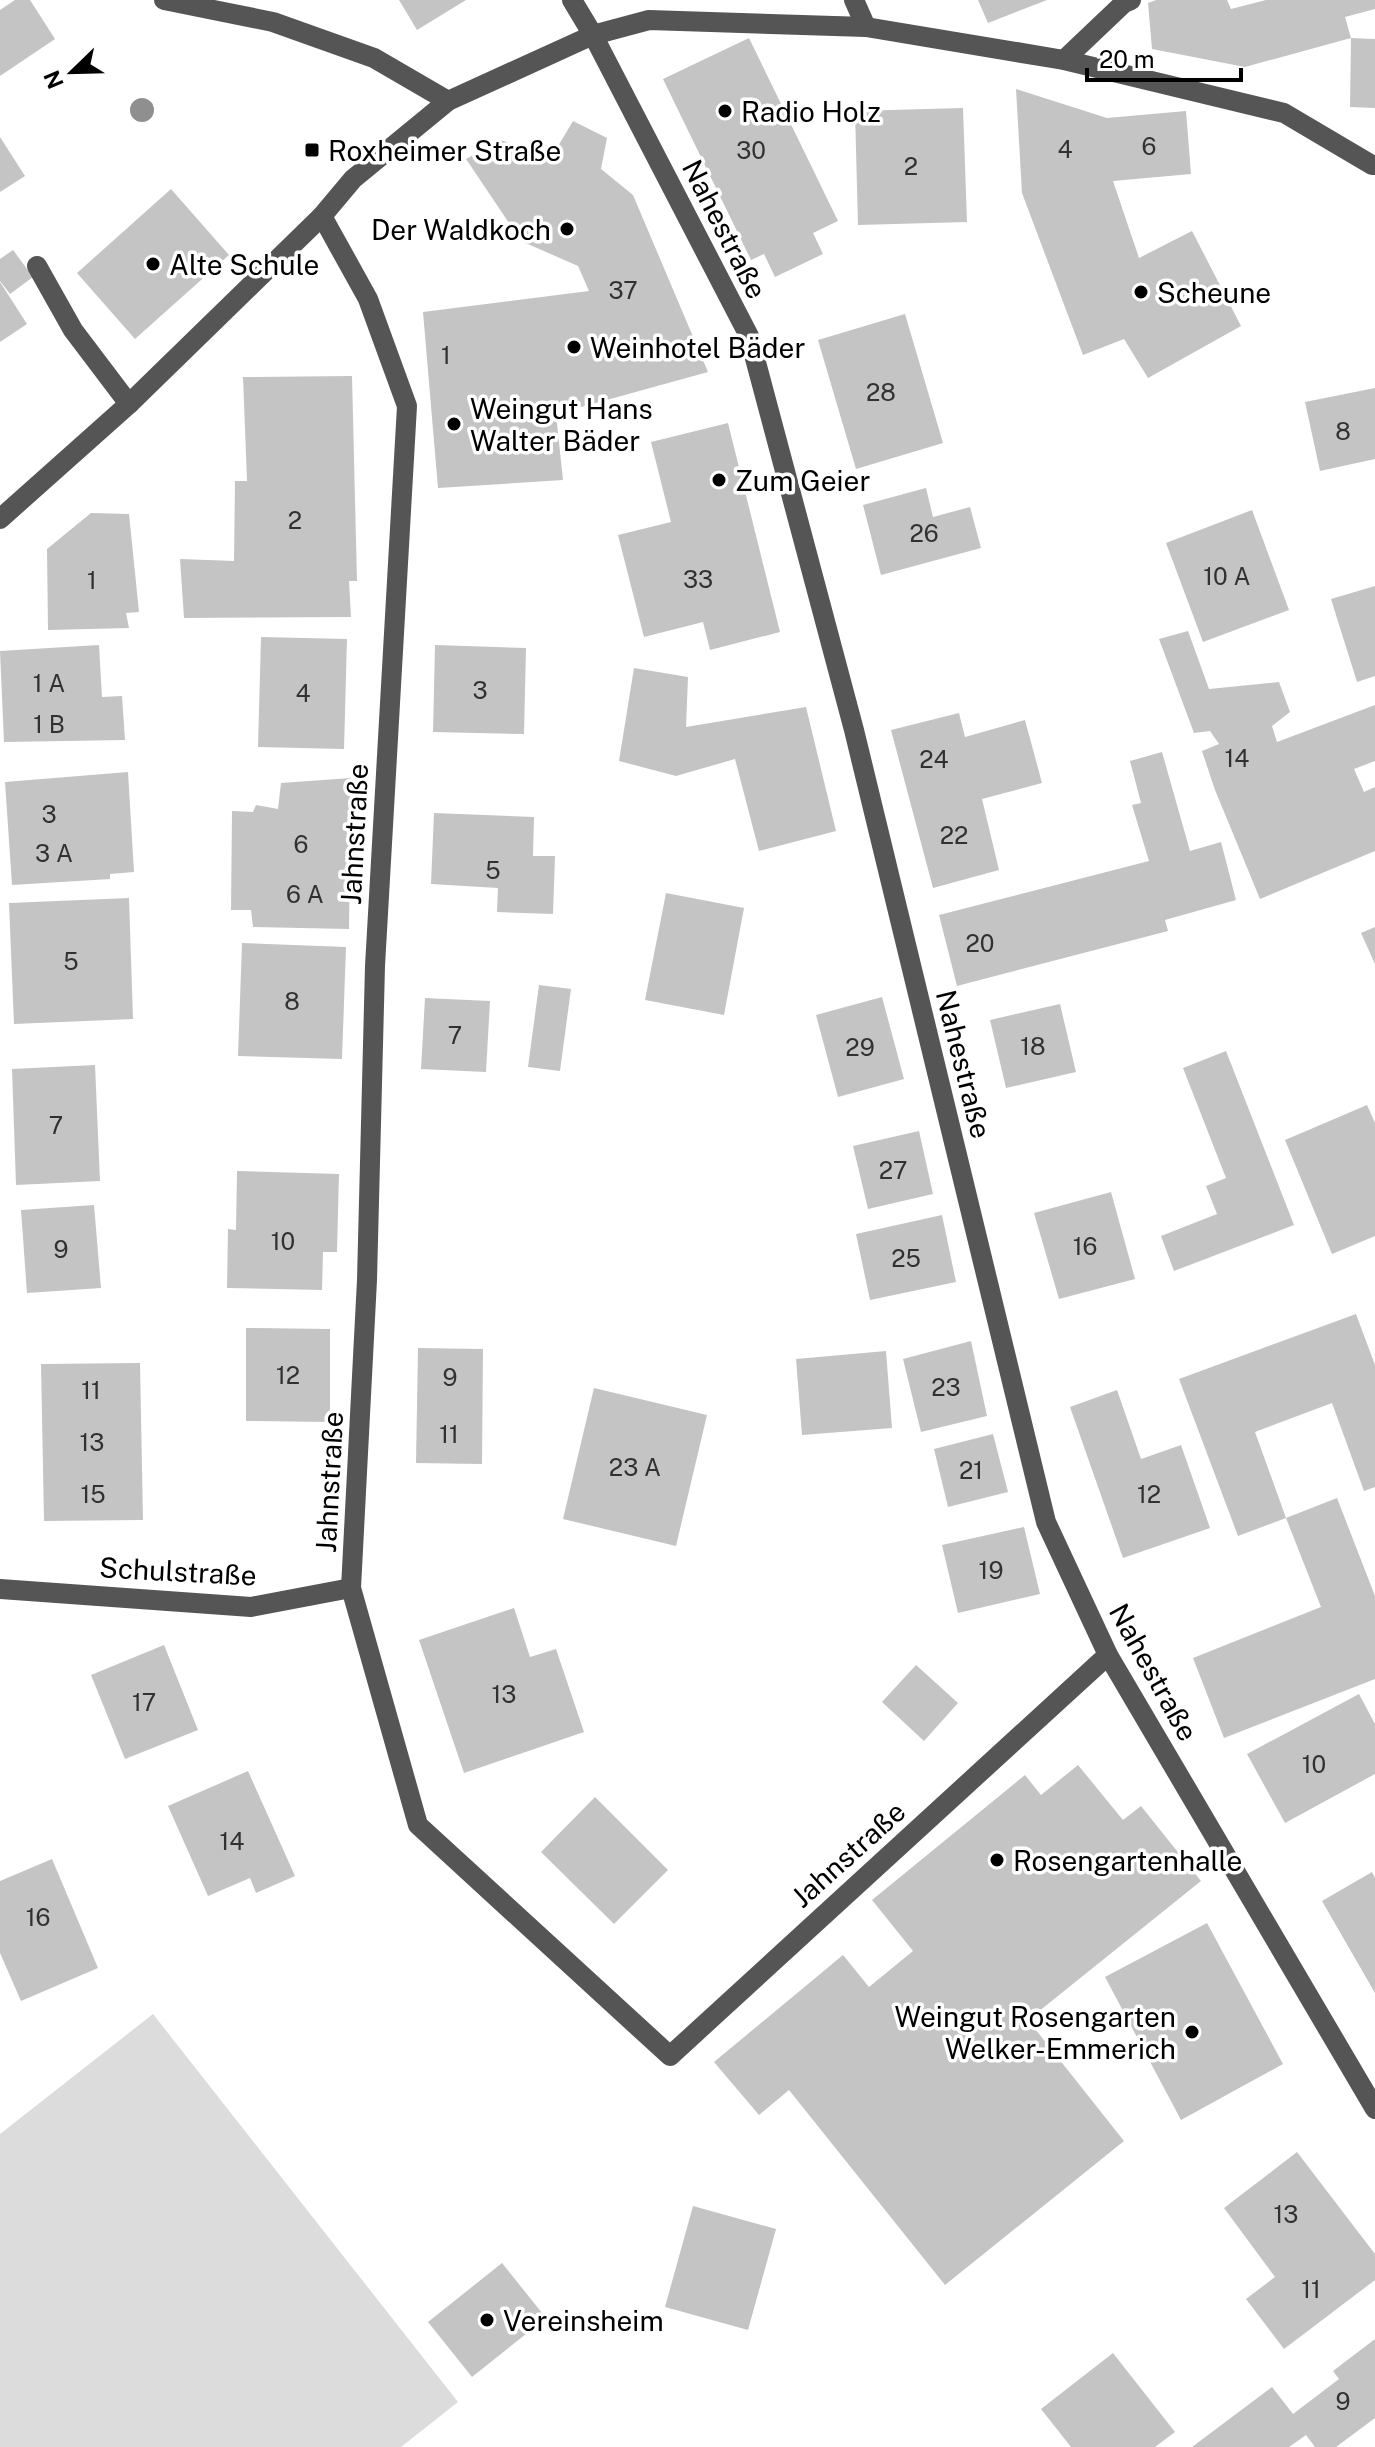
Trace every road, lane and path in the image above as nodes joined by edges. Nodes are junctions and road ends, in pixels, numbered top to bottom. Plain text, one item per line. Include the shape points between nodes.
1 (164, 0) edge
2 (572, 0) edge
3 (854, 0) edge
4 (1126, 1) edge
5 (866, 27) junction
6 (593, 35) junction
7 (1064, 60) junction
8 (448, 101) junction
9 (1374, 169) edge
10 (322, 216) junction
11 (37, 266) dead end
12 (129, 404) junction
13 (0, 519) edge
14 (351, 1588) junction
15 (0, 1589) edge
16 (1108, 1655) junction
17 (1375, 2109) edge

1 - 8 street via 273,22 360,52
2 - 6 street, Nahestraße
3 - 5 street
4 - 7 street
5 - 6 street via 649,20
5 - 7 street
6 - 8 street
6 - 16 street, Nahestraße via 749,336 854,730 1046,1522
7 - 9 street via 1284,113
8 - 10 street via 353,179
10 - 12 street
10 - 14 street, Jahnstraße via 368,299 407,406 375,966 367,1280
11 - 12 street via 73,330
12 - 13 street
14 - 15 street, Schulstraße via 251,1607
14 - 16 street, Jahnstraße via 418,1825 670,2056
16 - 17 street, Nahestraße

